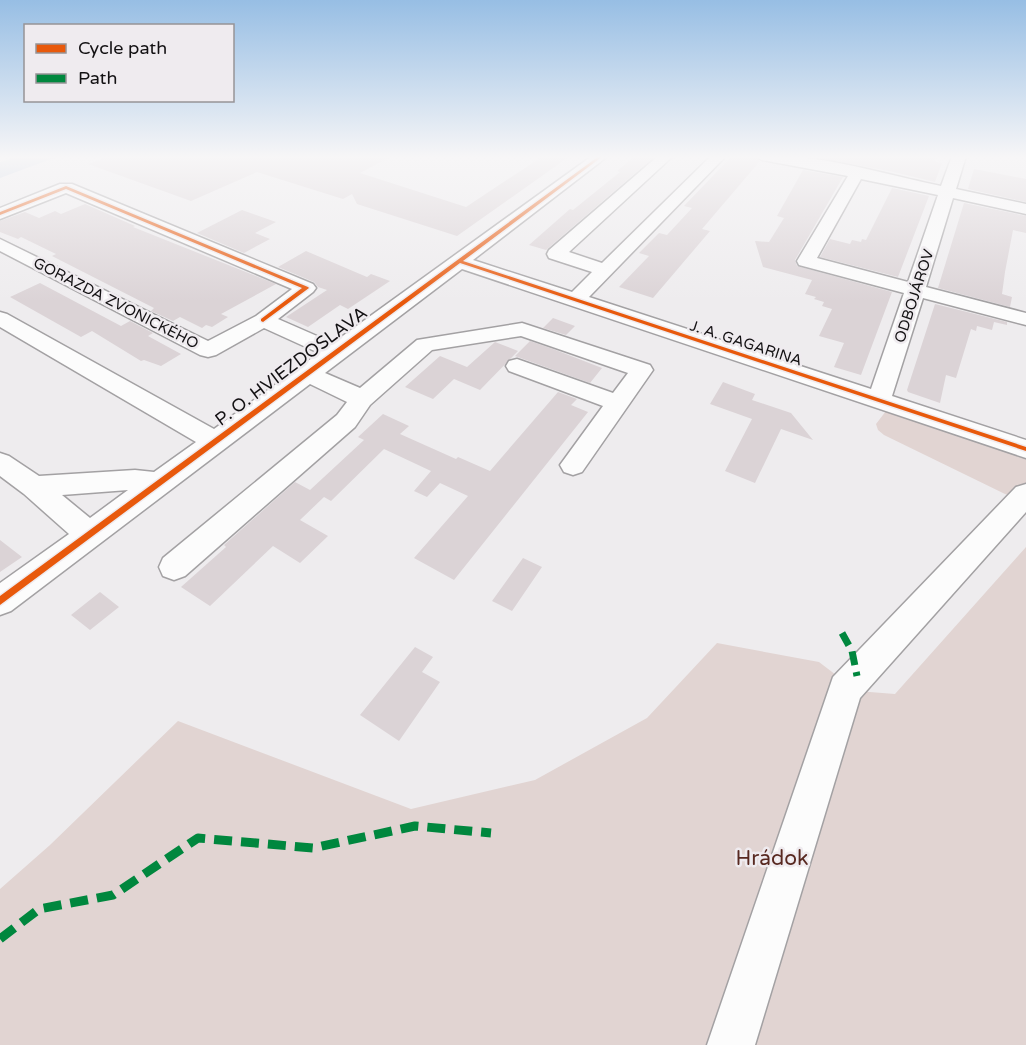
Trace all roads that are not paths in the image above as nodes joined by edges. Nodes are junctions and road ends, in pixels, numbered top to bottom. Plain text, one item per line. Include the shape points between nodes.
1 (17, 205) edge
2 (106, 205) edge
3 (534, 205) edge
4 (611, 205) edge
5 (670, 205) edge
6 (839, 205) edge
7 (942, 205) edge
8 (1006, 205) edge
9 (1026, 209) edge
10 (0, 214) edge
11 (0, 244) edge
12 (458, 261) junction
13 (605, 270) junction
14 (917, 290) junction
15 (575, 300) junction
16 (0, 318) edge
17 (1026, 319) edge
18 (263, 320) junction
19 (335, 352) junction
20 (517, 366) dead end
21 (306, 373) junction
22 (362, 399) junction
23 (879, 401) junction
24 (618, 404) junction
25 (215, 441) junction
26 (1026, 449) edge
27 (0, 464) edge
28 (573, 465) dead end
29 (160, 483) junction
30 (34, 487) junction
31 (1026, 494) edge
32 (90, 535) junction
33 (174, 567) dead end
34 (0, 601) edge
35 (731, 1045) edge

1 - 10 street, GORAZDA ZVONICKÉHO
2 - 18 street, GORAZDA ZVONICKÉHO via 306,288
3 - 12 street, P. O. HVIEZDOSLAVA
4 - 13 street via 556,254
5 - 13 street
6 - 14 street via 806,261
7 - 14 street, ODBOJÁROV
8 - 9 street
11 - 18 street, GORAZDA ZVONICKÉHO via 208,350
12 - 15 street, J. A. GAGARINA
12 - 19 street, P. O. HVIEZDOSLAVA
13 - 15 street
14 - 17 street
14 - 23 street, ODBOJÁROV
15 - 23 street, J. A. GAGARINA
16 - 25 street
18 - 19 street
19 - 21 street, P. O. HVIEZDOSLAVA
20 - 24 street
21 - 22 street
21 - 25 street, P. O. HVIEZDOSLAVA
22 - 24 street via 424,345 522,329 642,370
22 - 33 street via 346,421
23 - 26 street, J. A. GAGARINA
24 - 28 street
25 - 29 street, P. O. HVIEZDOSLAVA
27 - 30 street
29 - 30 street via 135,480
29 - 32 street, P. O. HVIEZDOSLAVA
30 - 32 street
31 - 35 street via 844,689
32 - 34 street, P. O. HVIEZDOSLAVA

